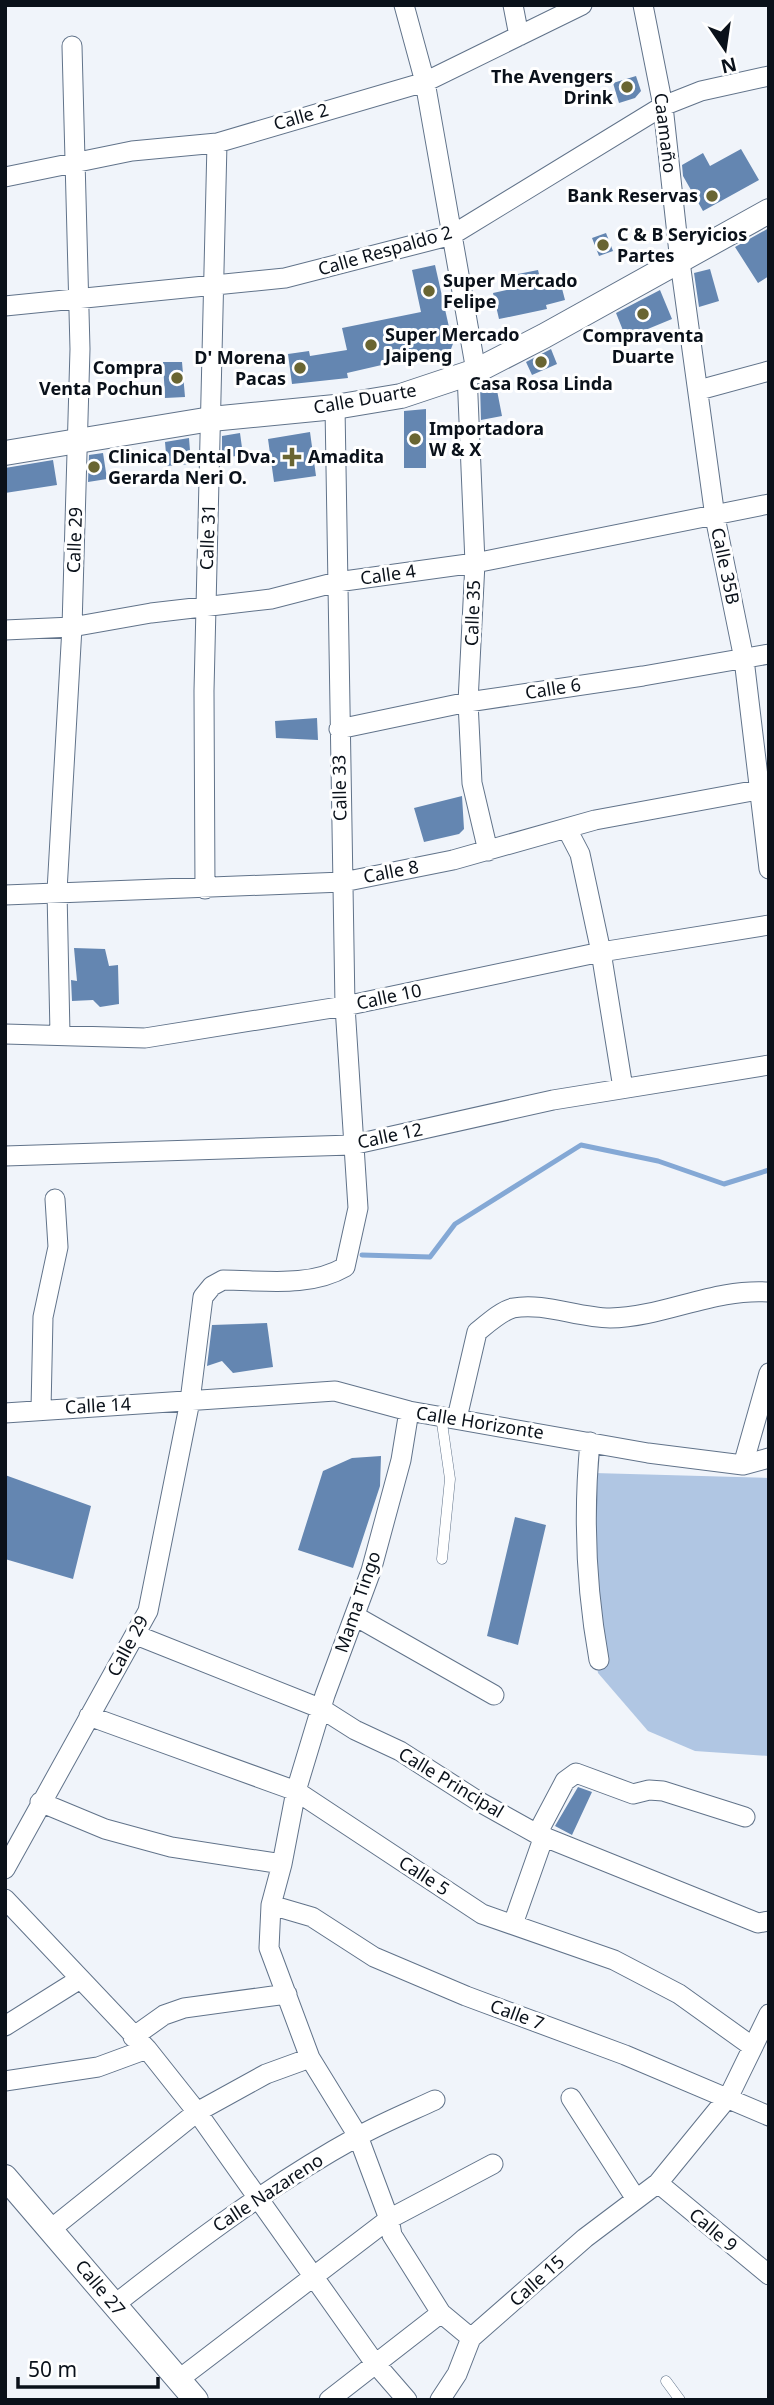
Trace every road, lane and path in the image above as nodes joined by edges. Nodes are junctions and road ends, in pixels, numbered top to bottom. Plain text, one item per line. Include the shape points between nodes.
1 (404, 5) edge
2 (513, 5) edge
3 (582, 5) edge
4 (643, 5) edge
5 (519, 36) junction
6 (72, 46) dead end
7 (769, 76) edge
8 (425, 82) junction
9 (663, 106) junction
10 (217, 143) junction
11 (74, 164) junction
12 (5, 177) edge
13 (769, 211) edge
14 (452, 235) junction
15 (680, 262) junction
16 (214, 287) junction
17 (80, 299) junction
18 (5, 306) edge
19 (769, 371) edge
20 (471, 372) junction
21 (699, 390) junction
22 (335, 407) junction
23 (211, 419) junction
24 (78, 440) junction
25 (5, 453) edge
26 (769, 504) edge
27 (715, 517) junction
28 (475, 563) junction
29 (337, 582) junction
30 (206, 606) junction
31 (72, 627) junction
32 (5, 630) edge
33 (769, 654) edge
34 (744, 659) junction
35 (468, 702) junction
36 (339, 729) junction
37 (765, 788) edge
38 (567, 829) junction
39 (488, 851) junction
40 (769, 869) edge
41 (343, 882) junction
42 (205, 889) junction
43 (57, 891) junction
44 (5, 895) edge
45 (769, 925) edge
46 (601, 952) junction
47 (345, 1006) junction
48 (5, 1034) edge
49 (60, 1034) junction
50 (769, 1065) edge
51 (623, 1088) junction
52 (352, 1145) junction
53 (5, 1156) edge
54 (356, 1168) joint
55 (55, 1199) dead end
56 (769, 1292) edge
57 (769, 1373) edge
58 (190, 1401) junction
59 (41, 1409) junction
60 (409, 1411) junction
61 (5, 1413) edge
62 (449, 1416) junction
63 (590, 1442) junction
64 (769, 1458) edge
65 (743, 1465) junction
66 (442, 1559) dead end
67 (355, 1616) junction
68 (136, 1635) junction
69 (598, 1660) dead end
70 (494, 1695) dead end
71 (322, 1709) junction
72 (89, 1716) junction
73 (296, 1791) junction
74 (40, 1802) junction
75 (745, 1817) dead end
76 (541, 1835) junction
77 (282, 1864) junction
78 (5, 1869) edge
79 (5, 1899) edge
80 (271, 1905) junction
81 (769, 1921) edge
82 (513, 1924) junction
83 (80, 1979) junction
84 (286, 1994) junction
85 (769, 2014) edge
86 (5, 2026) edge
87 (140, 2043) junction
88 (753, 2047) junction
89 (310, 2058) junction
90 (5, 2081) edge
91 (729, 2096) junction
92 (570, 2098) dead end
93 (435, 2099) dead end
94 (197, 2112) junction
95 (769, 2116) edge
96 (358, 2136) junction
97 (493, 2164) dead end
98 (5, 2177) edge
99 (658, 2183) junction
100 (257, 2198) junction
101 (636, 2199) junction
102 (389, 2219) junction
103 (51, 2229) junction
104 (769, 2275) edge
105 (314, 2277) junction
106 (114, 2305) junction
107 (441, 2313) junction
108 (471, 2338) junction
109 (374, 2362) junction
110 (178, 2380) junction
111 (666, 2381) dead end
112 (196, 2400) edge
113 (329, 2400) edge
114 (407, 2400) edge
115 (440, 2400) edge
116 (680, 2400) edge

1 - 8 street, Calle 35
2 - 5 street
3 - 5 street, Calle 2
4 - 9 street, Caamaño
5 - 8 street, Calle 2
6 - 11 street, Calle 29
7 - 9 street, Calle Respaldo 2 via 701,91
8 - 10 street, Calle 2
8 - 14 street, Calle 35
9 - 14 street, Calle Respaldo 2
9 - 15 street, Caamaño
10 - 11 street, Calle 2 via 132,150
10 - 16 street, Calle 31
11 - 12 street, Calle 2
11 - 17 street, Calle 29
13 - 15 street, Calle Duarte
14 - 16 street, Calle Respaldo 2 via 285,278
14 - 20 street, Calle 35
15 - 20 street, Calle Duarte
15 - 21 street, Calle 35B
16 - 17 street, Calle Respaldo 2
16 - 23 street, Calle 31
17 - 18 street, Calle Respaldo 2
17 - 24 street, Calle 29
19 - 21 street
20 - 22 street, Calle Duarte via 401,396
20 - 28 street, Calle 35
21 - 27 street, Calle 35B
22 - 23 street, Calle Duarte
22 - 29 street, Calle 33
23 - 24 street, Calle Duarte
23 - 30 street, Calle 31
24 - 25 street, Calle Duarte
24 - 31 street, Calle 29
26 - 27 street, Calle 4
27 - 28 street, Calle 4
27 - 34 street, Calle 35B
28 - 29 street, Calle 4
28 - 35 street, Calle 35
29 - 30 street, Calle 4 via 271,599
29 - 36 street, Calle 33
30 - 31 street, Calle 4
30 - 42 street, Calle 31
31 - 32 street, Calle 4
31 - 43 street, Calle 29
33 - 34 street, Calle 6
34 - 35 street, Calle 6
34 - 37 street, Calle 35B
35 - 36 street, Calle 6
35 - 39 street, Calle 35 via 472,783
36 - 41 street, Calle 33
37 - 38 street, Calle 8
37 - 40 street, Calle 35B
38 - 39 street, Calle 8
38 - 46 street via 580,854
39 - 41 street, Calle 8
41 - 42 street, Calle 8
41 - 47 street, Calle 33
42 - 43 street, Calle 8
43 - 44 street, Calle 8
43 - 49 street, Calle 29
45 - 46 street, Calle 10
46 - 47 street, Calle 10
46 - 51 street
47 - 49 street, Calle 10 via 145,1038
47 - 52 street, Calle 33
48 - 49 street, Calle 10
50 - 51 street, Calle 12
51 - 52 street, Calle 12
52 - 53 street, Calle 12
52 - 54 street, Calle 33
54 - 58 street, Calle 29 via 358,1208 345,1267 329,1276 305,1280 223,1280 203,1297
55 - 59 street via 58,1247 43,1317
56 - 62 street via 718,1296 649,1316 606,1318 524,1306 509,1309 477,1332
57 - 65 street
58 - 59 street, Calle 14
58 - 60 street, Calle Horizonte via 335,1391
58 - 68 street, Calle 29 via 148,1611
59 - 61 street, Calle 14
60 - 62 street, Calle Horizonte
60 - 67 street, Mama Tingo via 401,1460
62 - 63 street, Calle Horizonte
62 - 66 lane via 450,1479
63 - 65 street, Calle Horizonte
63 - 69 street via 584,1498 590,1612
64 - 65 street, Calle Horizonte
67 - 70 street
67 - 71 street, Mama Tingo
68 - 71 street, Calle Principal
68 - 72 street, Calle 29
71 - 73 street, Mama Tingo
71 - 76 street, Calle Principal
72 - 73 street, Calle 5
72 - 74 street, Calle 29
73 - 77 street, Mama Tingo
73 - 82 street, Calle 5 via 482,1914
74 - 77 street via 105,1829 172,1847
74 - 78 street, Calle 29
75 - 76 street via 663,1791 633,1794 576,1773 565,1782
76 - 81 street, Calle Principal via 758,1923
76 - 82 street
77 - 80 street, Mama Tingo
79 - 83 street
80 - 84 street, Mama Tingo via 269,1948
80 - 91 street, Calle 7 via 312,1917 374,1957 466,1996
82 - 88 street, Calle 5 via 614,1960 679,1994
83 - 86 street
83 - 87 street
84 - 87 street via 184,2008 164,2015
84 - 89 street, Mama Tingo
85 - 88 street, Calle 15
87 - 90 street via 98,2067
87 - 94 street
88 - 91 street, Calle 15
89 - 94 street via 266,2074
89 - 96 street, Mama Tingo
91 - 95 street, Calle 7
91 - 99 street, Calle 15
92 - 101 street
93 - 96 street, Calle Nazareno
94 - 100 street
94 - 103 street
96 - 100 street, Calle Nazareno
96 - 102 street, Mama Tingo
97 - 102 street
98 - 103 street, Calle 27
99 - 101 street, Calle 15
99 - 104 street, Calle 9
100 - 105 street
100 - 106 street, Calle Nazareno
101 - 108 street, Calle 15
102 - 105 street
102 - 107 street, Mama Tingo via 392,2235
103 - 106 street, Calle 27
105 - 109 street
105 - 110 street
106 - 110 street, Calle 27
107 - 108 street, Mama Tingo
107 - 109 street
108 - 115 street, Calle 15 via 457,2374
109 - 113 street
109 - 114 street
110 - 112 street, Calle 27
111 - 116 lane

